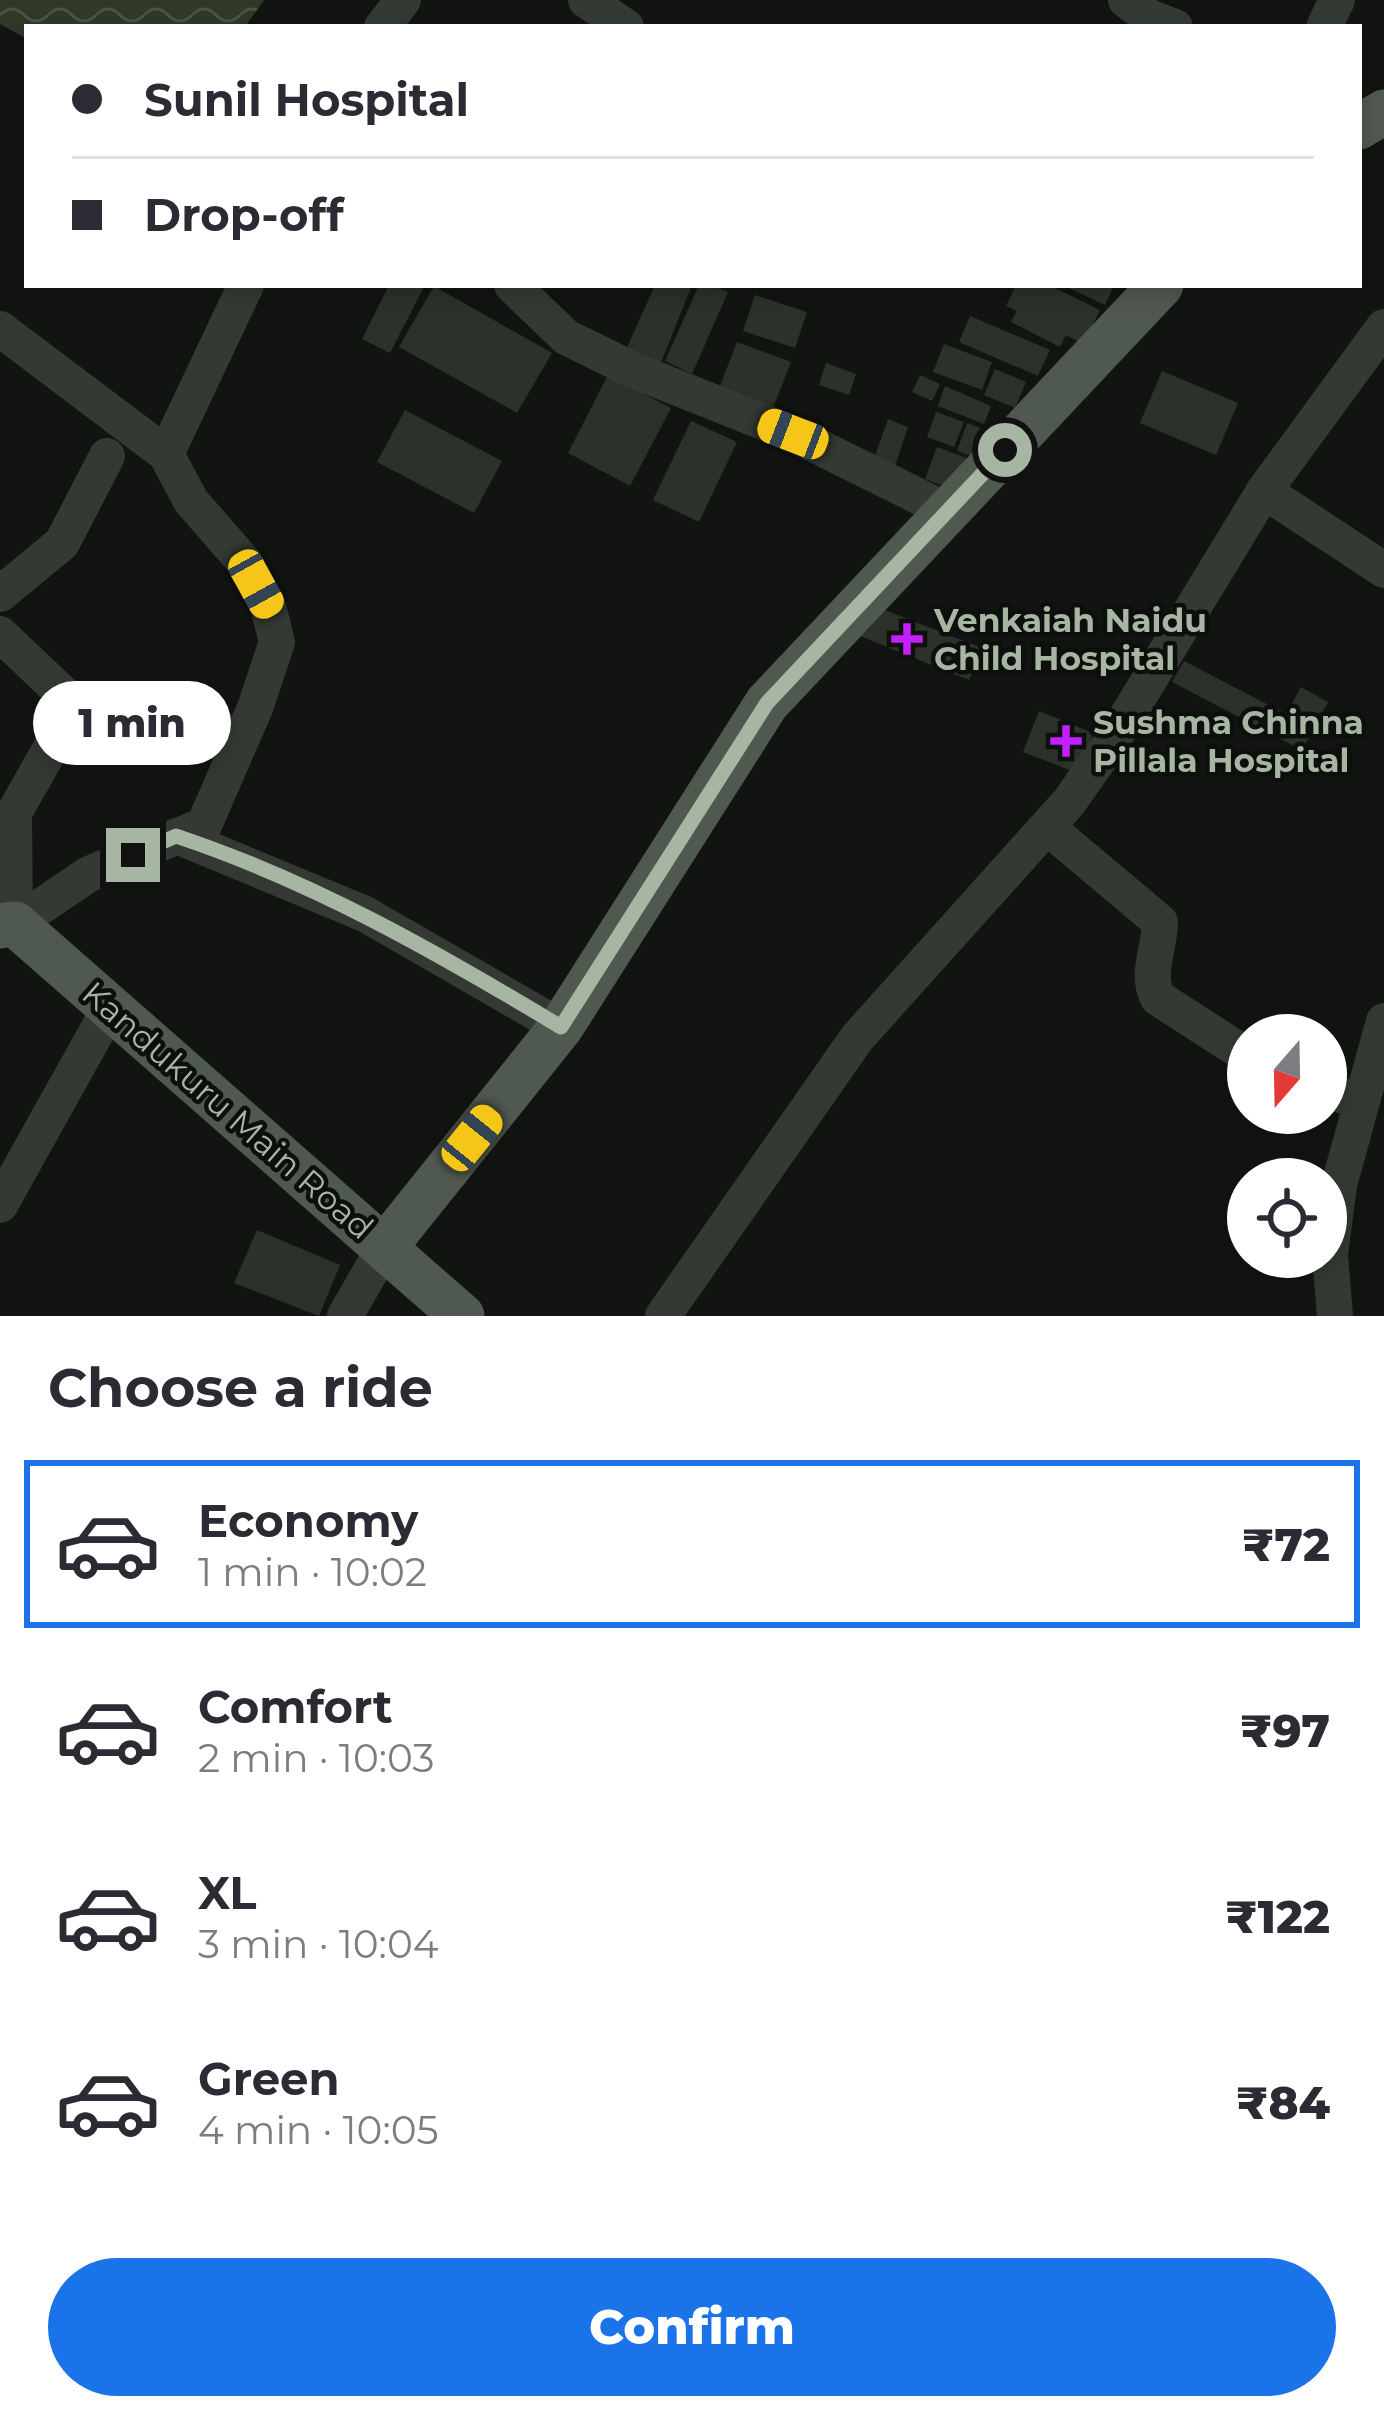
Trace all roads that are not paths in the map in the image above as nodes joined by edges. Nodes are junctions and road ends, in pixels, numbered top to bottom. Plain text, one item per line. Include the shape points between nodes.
1 (403, 0) edge
2 (586, 0) edge
3 (1126, 0) edge
4 (384, 24) edge
5 (622, 24) edge
6 (1167, 24) edge
7 (245, 288) edge
8 (515, 288) edge
9 (1149, 289) edge
10 (1384, 327) edge
11 (0, 329) edge
12 (166, 454) junction
13 (107, 456) dead end
14 (1264, 491) junction
15 (947, 511) junction
16 (1384, 570) edge
17 (0, 595) edge
18 (0, 634) edge
19 (1047, 826) junction
20 (176, 836) junction
21 (7, 925) edge
22 (111, 1006) junction
23 (1384, 1021) edge
24 (561, 1027) junction
25 (1227, 1042) edge
26 (1347, 1089) edge
27 (1341, 1134) edge
28 (0, 1205) edge
29 (384, 1248) junction
30 (345, 1316) edge
31 (462, 1316) edge
32 (663, 1316) edge
33 (1335, 1316) edge

1 - 4 street
2 - 5 street
3 - 6 street
7 - 12 street
8 - 15 street via 566,337 793,434
9 - 15 main road, Kandukuru Main Road
10 - 14 street
11 - 12 street
12 - 20 street via 191,501 244,563 277,642 204,825
13 - 17 street via 62,543
14 - 16 street
14 - 19 street via 1112,741
15 - 24 main road, Kandukuru Main Road via 767,703
18 - 21 street via 75,705 14,813
19 - 25 street via 1160,922 1158,998
19 - 32 street via 857,1038
20 - 21 street via 88,874
20 - 24 street via 365,914
21 - 22 main road, Kandukuru Main Road
22 - 28 street
22 - 29 main road, Kandukuru Main Road
23 - 26 street
24 - 29 main road, Kandukuru Main Road
27 - 33 street via 1330,1255
29 - 30 street
29 - 31 main road

